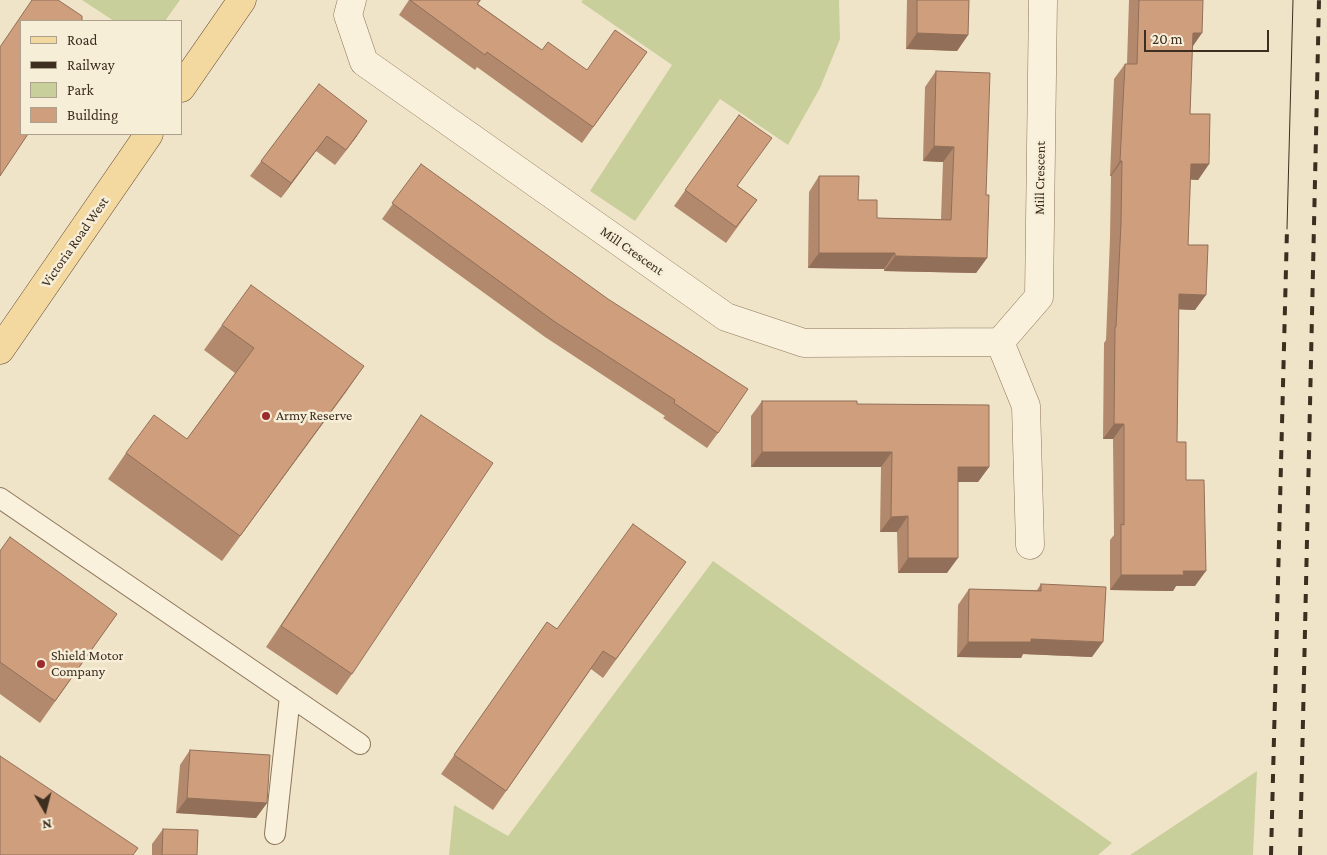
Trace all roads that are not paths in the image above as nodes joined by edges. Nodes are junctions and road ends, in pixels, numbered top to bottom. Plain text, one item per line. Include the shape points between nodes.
1 (242, 0) edge
2 (352, 0) edge
3 (1043, 0) edge
4 (182, 87) edge
5 (148, 135) edge
6 (1000, 342) junction
7 (0, 350) edge
8 (0, 498) edge
9 (1030, 545) dead end
10 (290, 696) junction
11 (360, 744) dead end
12 (275, 834) dead end

1 - 4 main road
2 - 6 street, Mill Crescent via 348,15 364,62 726,317 804,343
3 - 6 street, Mill Crescent via 1039,297
5 - 7 main road, Victoria Road West
6 - 9 street via 1026,406
8 - 10 lane
10 - 11 lane
10 - 12 lane

